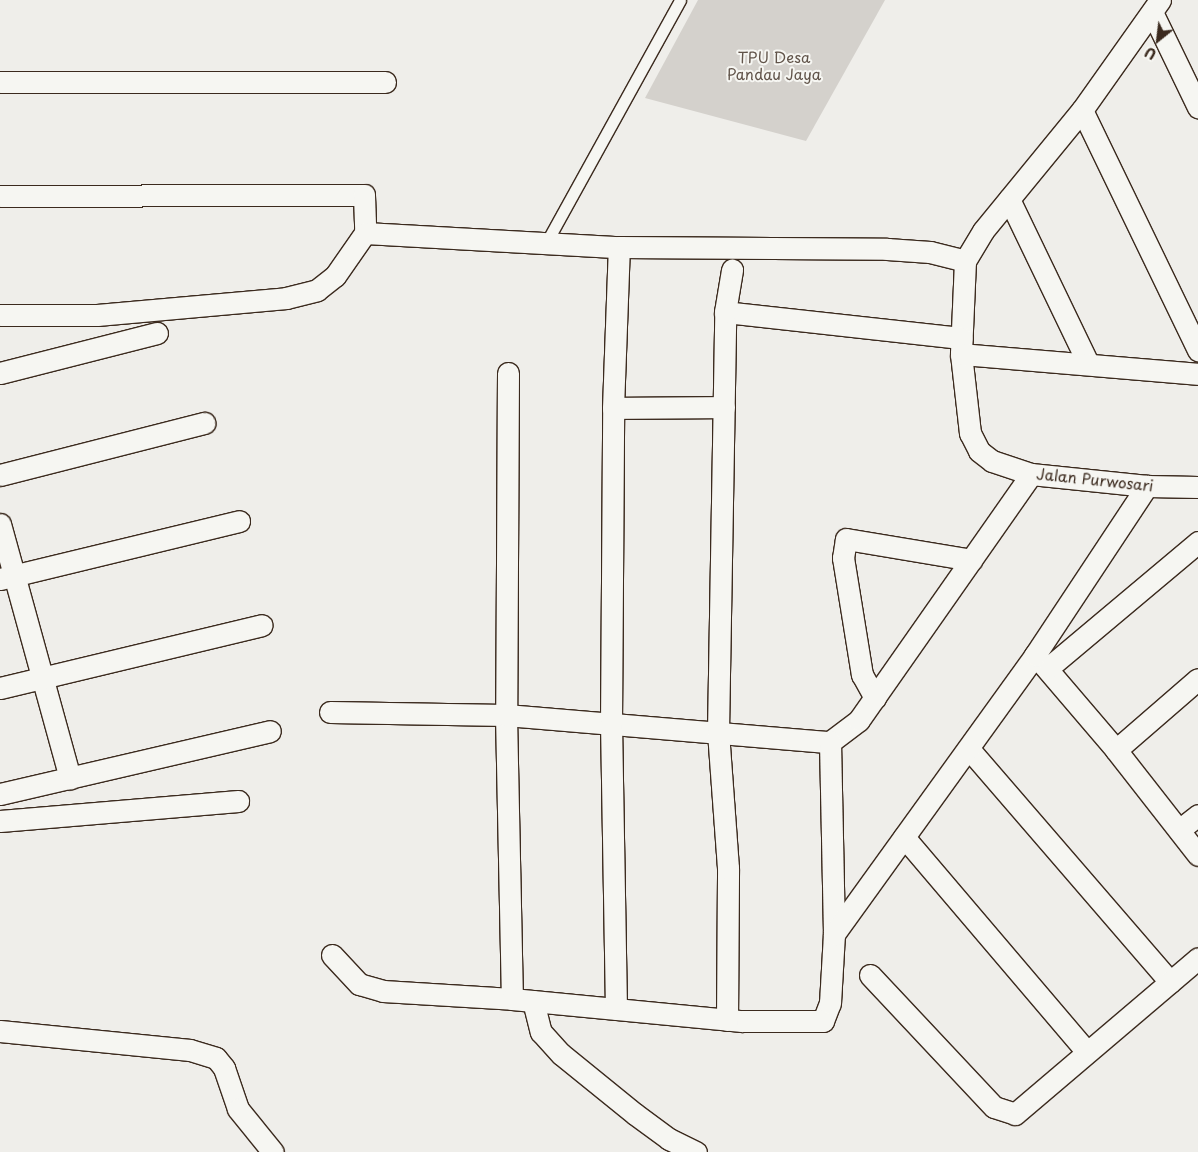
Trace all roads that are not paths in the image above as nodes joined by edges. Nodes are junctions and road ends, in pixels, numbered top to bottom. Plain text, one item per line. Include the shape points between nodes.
1 (680, 0) edge
2 (1156, 6) edge
3 (0, 82) edge
4 (385, 82) dead end
5 (1198, 107) edge
6 (1082, 110) junction
7 (0, 196) edge
8 (1009, 199) junction
9 (365, 233) junction
10 (546, 243) junction
11 (619, 247) junction
12 (965, 261) junction
13 (732, 270) dead end
14 (725, 312) junction
15 (0, 315) edge
16 (157, 333) dead end
17 (961, 346) junction
18 (1198, 350) edge
19 (1088, 363) junction
20 (0, 373) edge
21 (508, 373) dead end
22 (1198, 374) edge
23 (724, 407) junction
24 (613, 408) junction
25 (204, 423) dead end
26 (1031, 474) junction
27 (0, 475) edge
28 (1147, 486) junction
29 (1198, 487) edge
30 (239, 521) dead end
31 (0, 524) edge
32 (1198, 542) edge
33 (971, 560) junction
34 (7, 577) edge
35 (262, 626) dead end
36 (1041, 662) junction
37 (40, 678) junction
38 (1198, 679) edge
39 (0, 688) edge
40 (875, 698) junction
41 (330, 712) dead end
42 (506, 715) junction
43 (611, 724) junction
44 (270, 731) dead end
45 (718, 732) junction
46 (830, 742) junction
47 (969, 749) junction
48 (1116, 750) junction
49 (70, 779) junction
50 (0, 794) edge
51 (238, 801) dead end
52 (1198, 815) edge
53 (0, 821) edge
54 (1179, 830) junction
55 (904, 836) junction
56 (1198, 855) edge
57 (834, 934) junction
58 (332, 955) dead end
59 (1198, 958) edge
60 (870, 975) dead end
61 (1170, 982) junction
62 (512, 999) junction
63 (534, 1001) junction
64 (616, 1009) junction
65 (727, 1020) junction
66 (0, 1031) edge
67 (1086, 1051) junction
68 (273, 1152) edge
69 (696, 1152) edge

1 - 10 lane
2 - 5 street
2 - 6 street
3 - 4 street
6 - 8 street
6 - 18 street
7 - 9 street via 364,195
8 - 12 street via 983,231
8 - 19 street
9 - 10 street
9 - 15 street via 335,276 317,290 286,298 97,315
10 - 11 street
11 - 12 street via 887,249 930,252
11 - 24 street
12 - 17 street, Jalan Purwosari
13 - 14 street
14 - 17 street
14 - 23 street
16 - 20 street
17 - 19 street
17 - 26 street, Jalan Purwosari via 970,433 979,451 992,461
19 - 22 street
21 - 42 street
23 - 24 street
23 - 45 street
24 - 43 street
25 - 27 street
26 - 28 street, Jalan Purwosari
26 - 33 street
28 - 29 street, Jalan Purwosari
28 - 36 street
30 - 34 street
31 - 34 street
32 - 36 street
33 - 40 street
33 - 40 street via 846,539 843,558 862,675
34 - 37 street
35 - 37 street
36 - 47 street
36 - 48 street
37 - 39 street
37 - 49 street
38 - 48 street
40 - 46 street via 860,720
41 - 42 street
42 - 43 street
42 - 62 street
43 - 45 street
43 - 64 street
44 - 49 street
45 - 46 street
45 - 65 street via 728,868
46 - 57 street
47 - 55 street
47 - 61 street
48 - 54 street
49 - 50 street
51 - 53 street
52 - 54 street
54 - 56 street
55 - 57 street
55 - 67 street
57 - 65 street via 830,1003 823,1021
58 - 62 street via 359,984 382,991
59 - 61 street
60 - 67 street via 994,1107 1004,1112 1015,1114
61 - 67 street
62 - 63 street
63 - 64 street
63 - 69 street via 541,1032 561,1054 669,1139
64 - 65 street
66 - 68 street via 190,1050 216,1058 224,1068 238,1109

